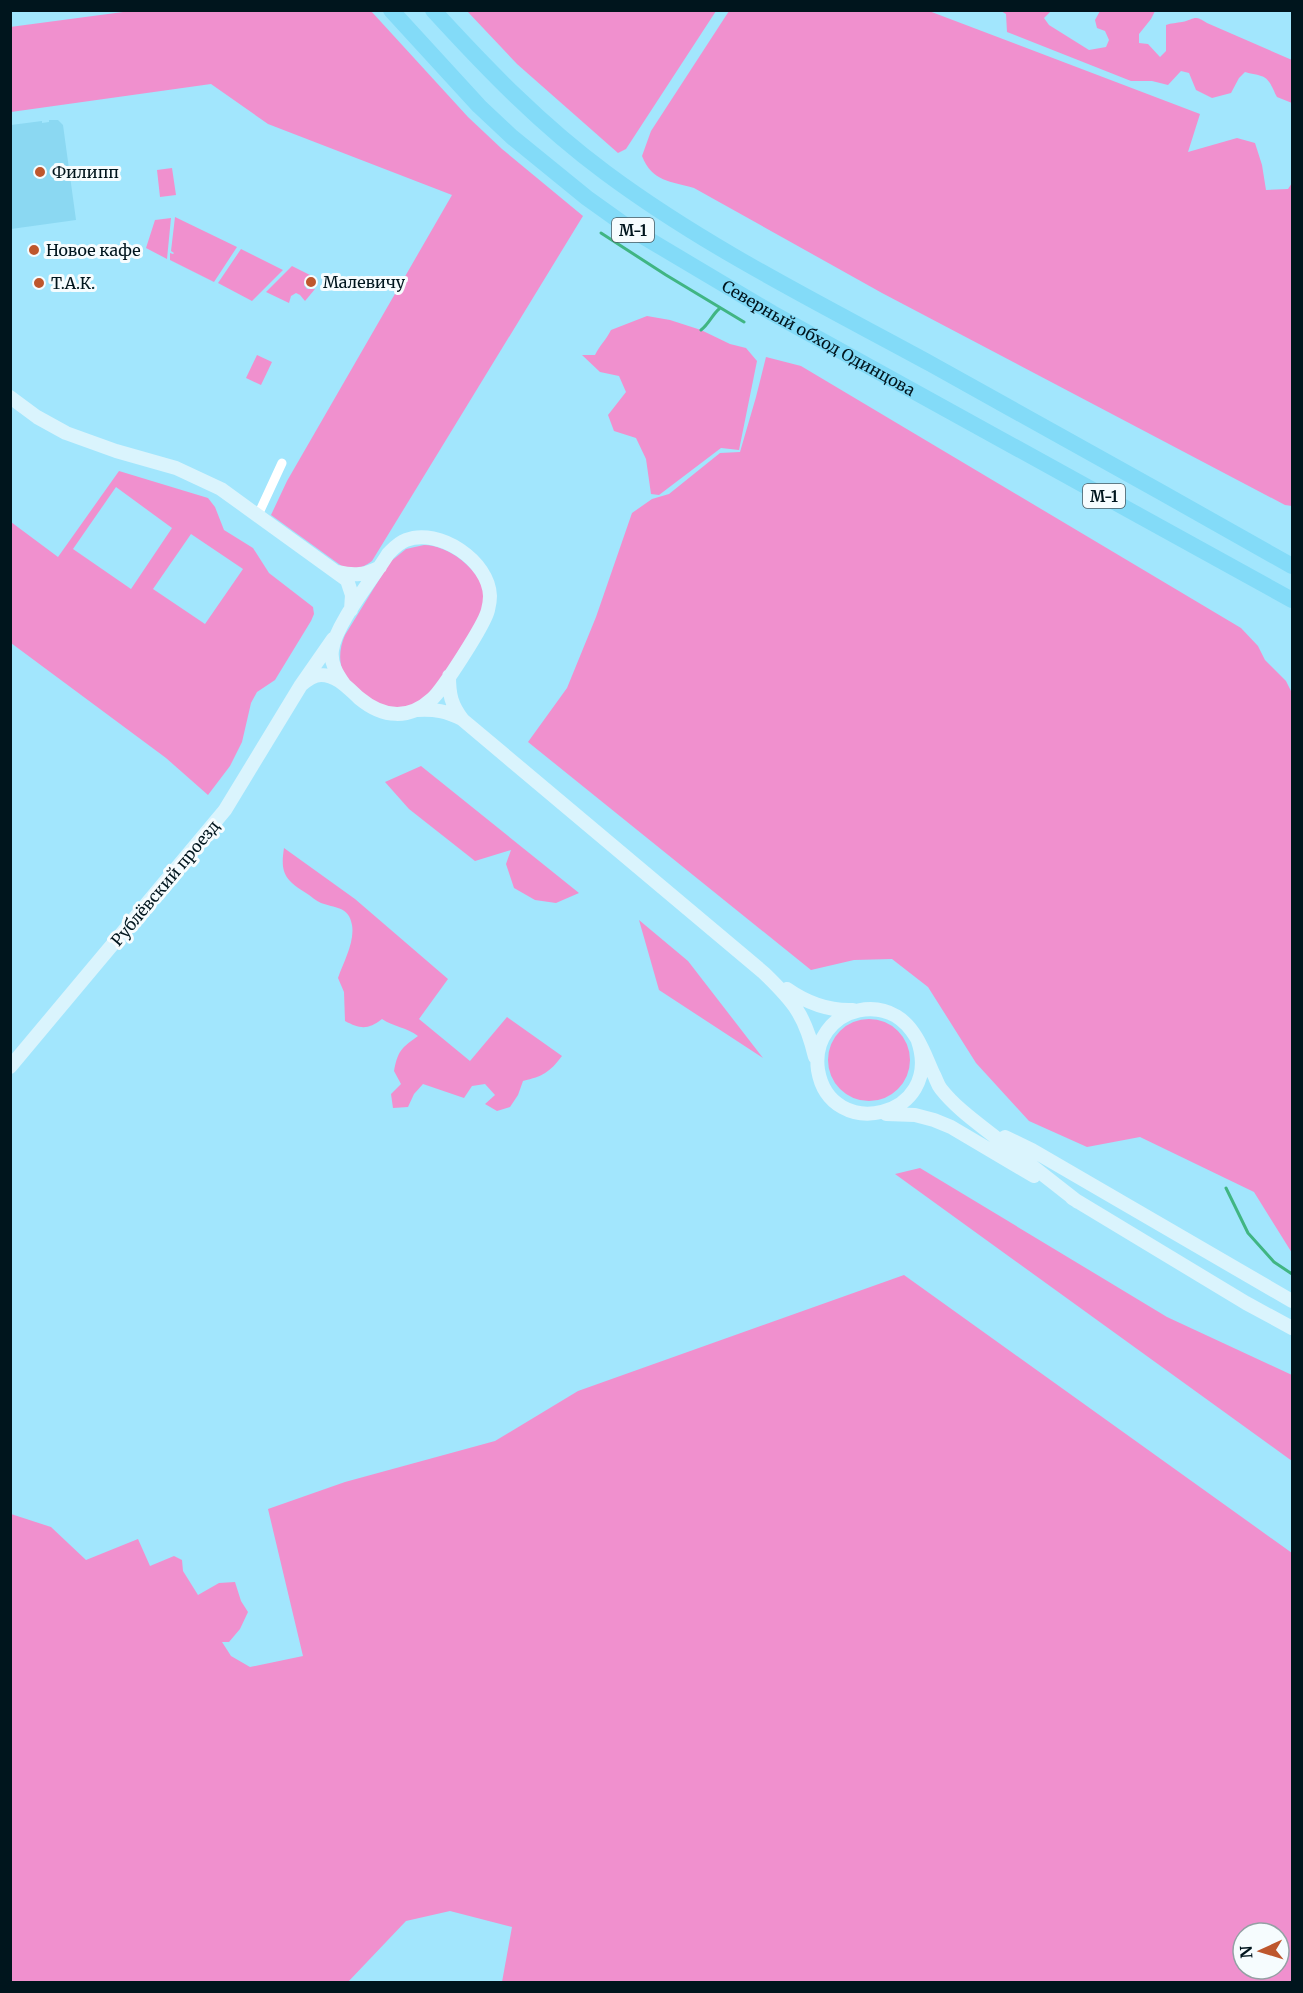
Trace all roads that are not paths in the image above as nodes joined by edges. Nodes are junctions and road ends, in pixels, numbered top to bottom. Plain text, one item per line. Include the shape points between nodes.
1 (391, 10) edge
2 (433, 10) edge
3 (10, 397) edge
4 (282, 463) dead end
5 (258, 515) junction
6 (1293, 566) edge
7 (380, 567) junction
8 (336, 571) junction
9 (1293, 600) edge
10 (351, 611) junction
11 (336, 634) junction
12 (449, 676) junction
13 (344, 684) junction
14 (301, 685) junction
15 (417, 710) junction
16 (464, 720) junction
17 (764, 973) junction
18 (870, 1009) junction
19 (918, 1041) junction
20 (10, 1067) edge
21 (819, 1074) junction
22 (878, 1114) junction
23 (977, 1123) junction
24 (1078, 1202) junction
25 (1293, 1301) edge
26 (1293, 1328) edge

1 - 9 highway, Северный обход Одинцова / М-1 via 478,106 587,198 629,228 772,313
2 - 6 highway, Северный обход Одинцова / М-1 via 533,114 647,202 787,286
3 - 5 street via 66,433 191,474
4 - 5 street
5 - 8 street
7 - 8 street via 359,575
7 - 10 street
7 - 12 street via 397,545 408,539 428,538 446,543 477,564 490,595 488,611
8 - 10 street via 347,580
10 - 11 street
11 - 13 street via 333,662
11 - 14 street, Рублёвский проезд
12 - 15 street via 434,697
12 - 16 street via 449,696
13 - 14 street via 321,675
13 - 15 street via 377,710 392,715
14 - 20 street, Рублёвский проезд via 225,810
15 - 16 street via 441,710
16 - 17 street
17 - 18 street via 809,1002 842,1010
17 - 21 street via 801,1014
18 - 19 street via 895,1016 909,1026
18 - 21 street via 845,1015 826,1032 819,1048
19 - 22 street via 922,1066 918,1083 902,1103
19 - 23 street via 939,1087
21 - 22 street via 837,1103 852,1111
22 - 24 street via 915,1115 943,1124
23 - 24 street
23 - 25 street via 1032,1150
24 - 26 street

